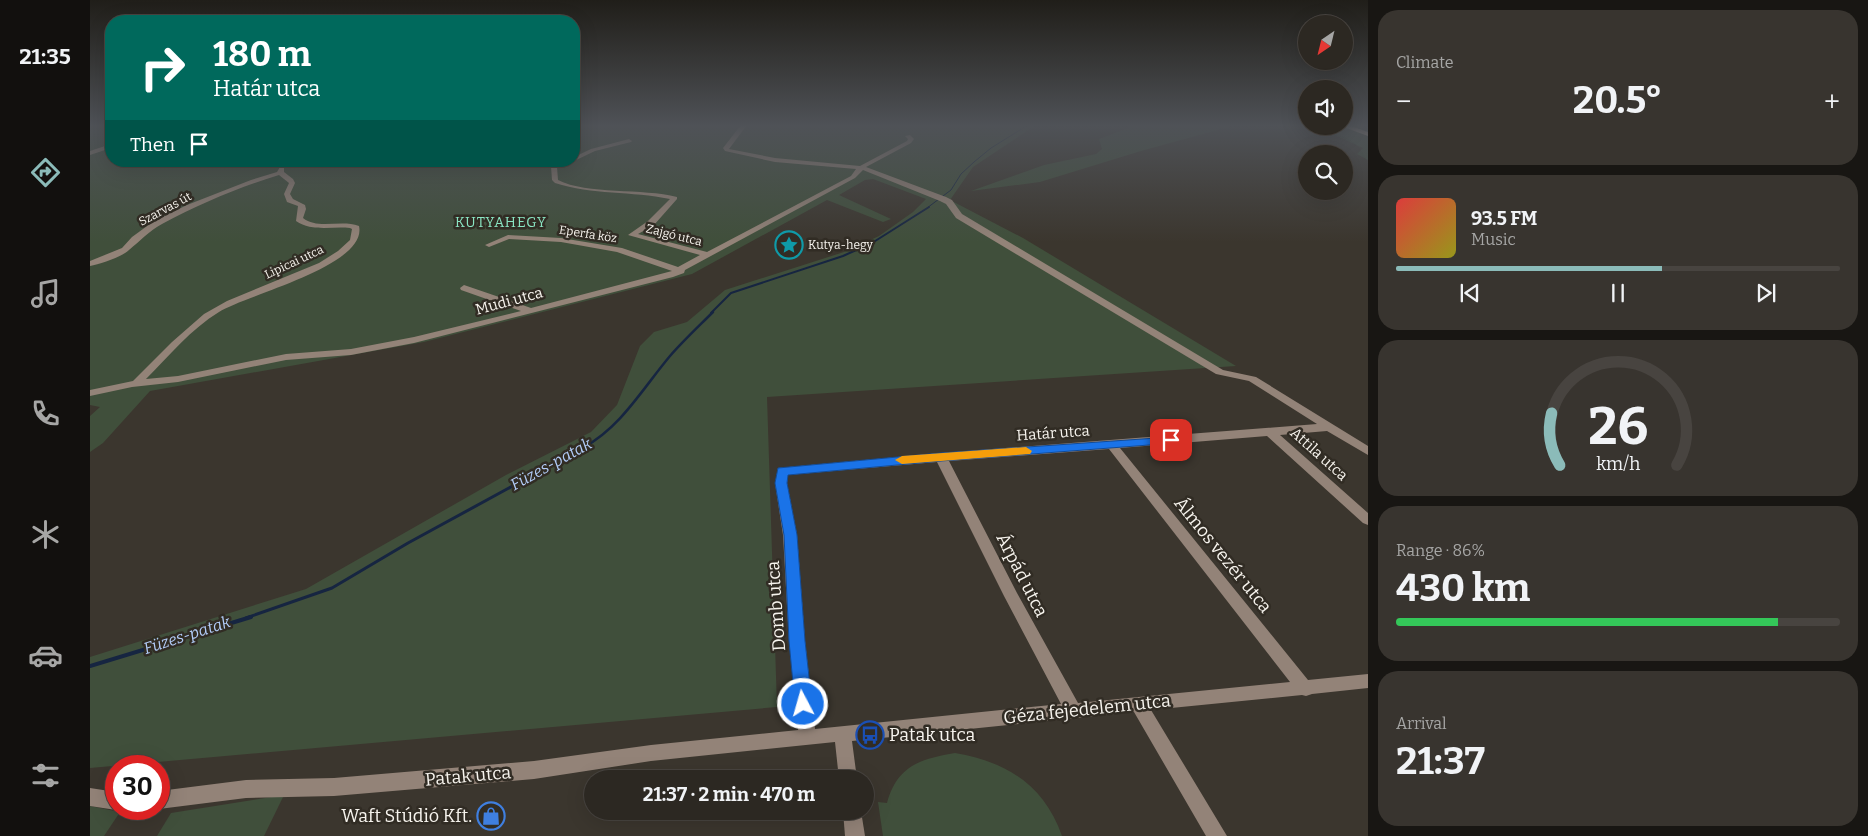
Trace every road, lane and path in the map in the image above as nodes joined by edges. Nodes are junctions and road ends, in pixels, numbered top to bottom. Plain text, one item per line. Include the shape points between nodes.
1 (819, 164) edge
2 (869, 164) edge
3 (554, 167) edge
4 (862, 168) junction
5 (281, 170) joint
6 (489, 245) dead end
7 (708, 255) junction
8 (90, 264) edge
9 (681, 271) junction
10 (464, 288) dead end
11 (531, 311) junction
12 (136, 384) junction
13 (90, 393) edge
14 (1327, 427) junction
15 (1270, 432) junction
16 (1112, 445) junction
17 (1368, 451) edge
18 (941, 457) junction
19 (782, 471) joint
20 (1368, 520) edge
21 (1368, 681) edge
22 (1306, 689) junction
23 (1138, 703) junction
24 (1073, 710) junction
25 (843, 734) junction
26 (807, 738) junction
27 (847, 770) edge
28 (90, 797) edge
29 (170, 798) edge
30 (105, 799) edge
31 (853, 820) edge
32 (855, 836) edge
33 (1217, 836) edge

1 - 4 street
2 - 4 street, Mudi utca
3 - 7 street, Zajgó utca via 557,182 587,189 675,198 651,223 632,235
4 - 7 street, Mudi utca via 853,178
4 - 14 street via 949,202 959,216 1150,331 1220,372 1252,380
5 - 8 street, Szarvas út via 190,207 158,223 125,250
5 - 12 street, Lipicai utca via 292,183 287,194 290,200 300,204 302,209 300,221 351,226 356,228 356,238 347,248 314,269 218,308
6 - 9 street, Eperfa köz via 508,238 561,240 619,250
7 - 9 street, Mudi utca
9 - 11 street, Mudi utca
10 - 11 street
11 - 12 street, Mudi utca via 351,352 286,357 178,380
12 - 13 street, Mudi utca
14 - 15 street, Határ utca
14 - 17 street
15 - 16 street, Határ utca
15 - 20 street, Attila utca
16 - 18 street, Határ utca
16 - 22 street, Álmos vezér utca
18 - 19 street, Határ utca
18 - 24 street, Árpád utca via 1010,596
19 - 26 street, Domb utca
21 - 22 street, Géza fejedelem utca
22 - 23 street, Géza fejedelem utca
23 - 24 street, Géza fejedelem utca
23 - 33 street
24 - 25 street, Géza fejedelem utca
25 - 26 street, Géza fejedelem utca
25 - 27 street
26 - 29 street, Patak utca via 534,770 334,787 246,788
28 - 30 street
31 - 32 street

